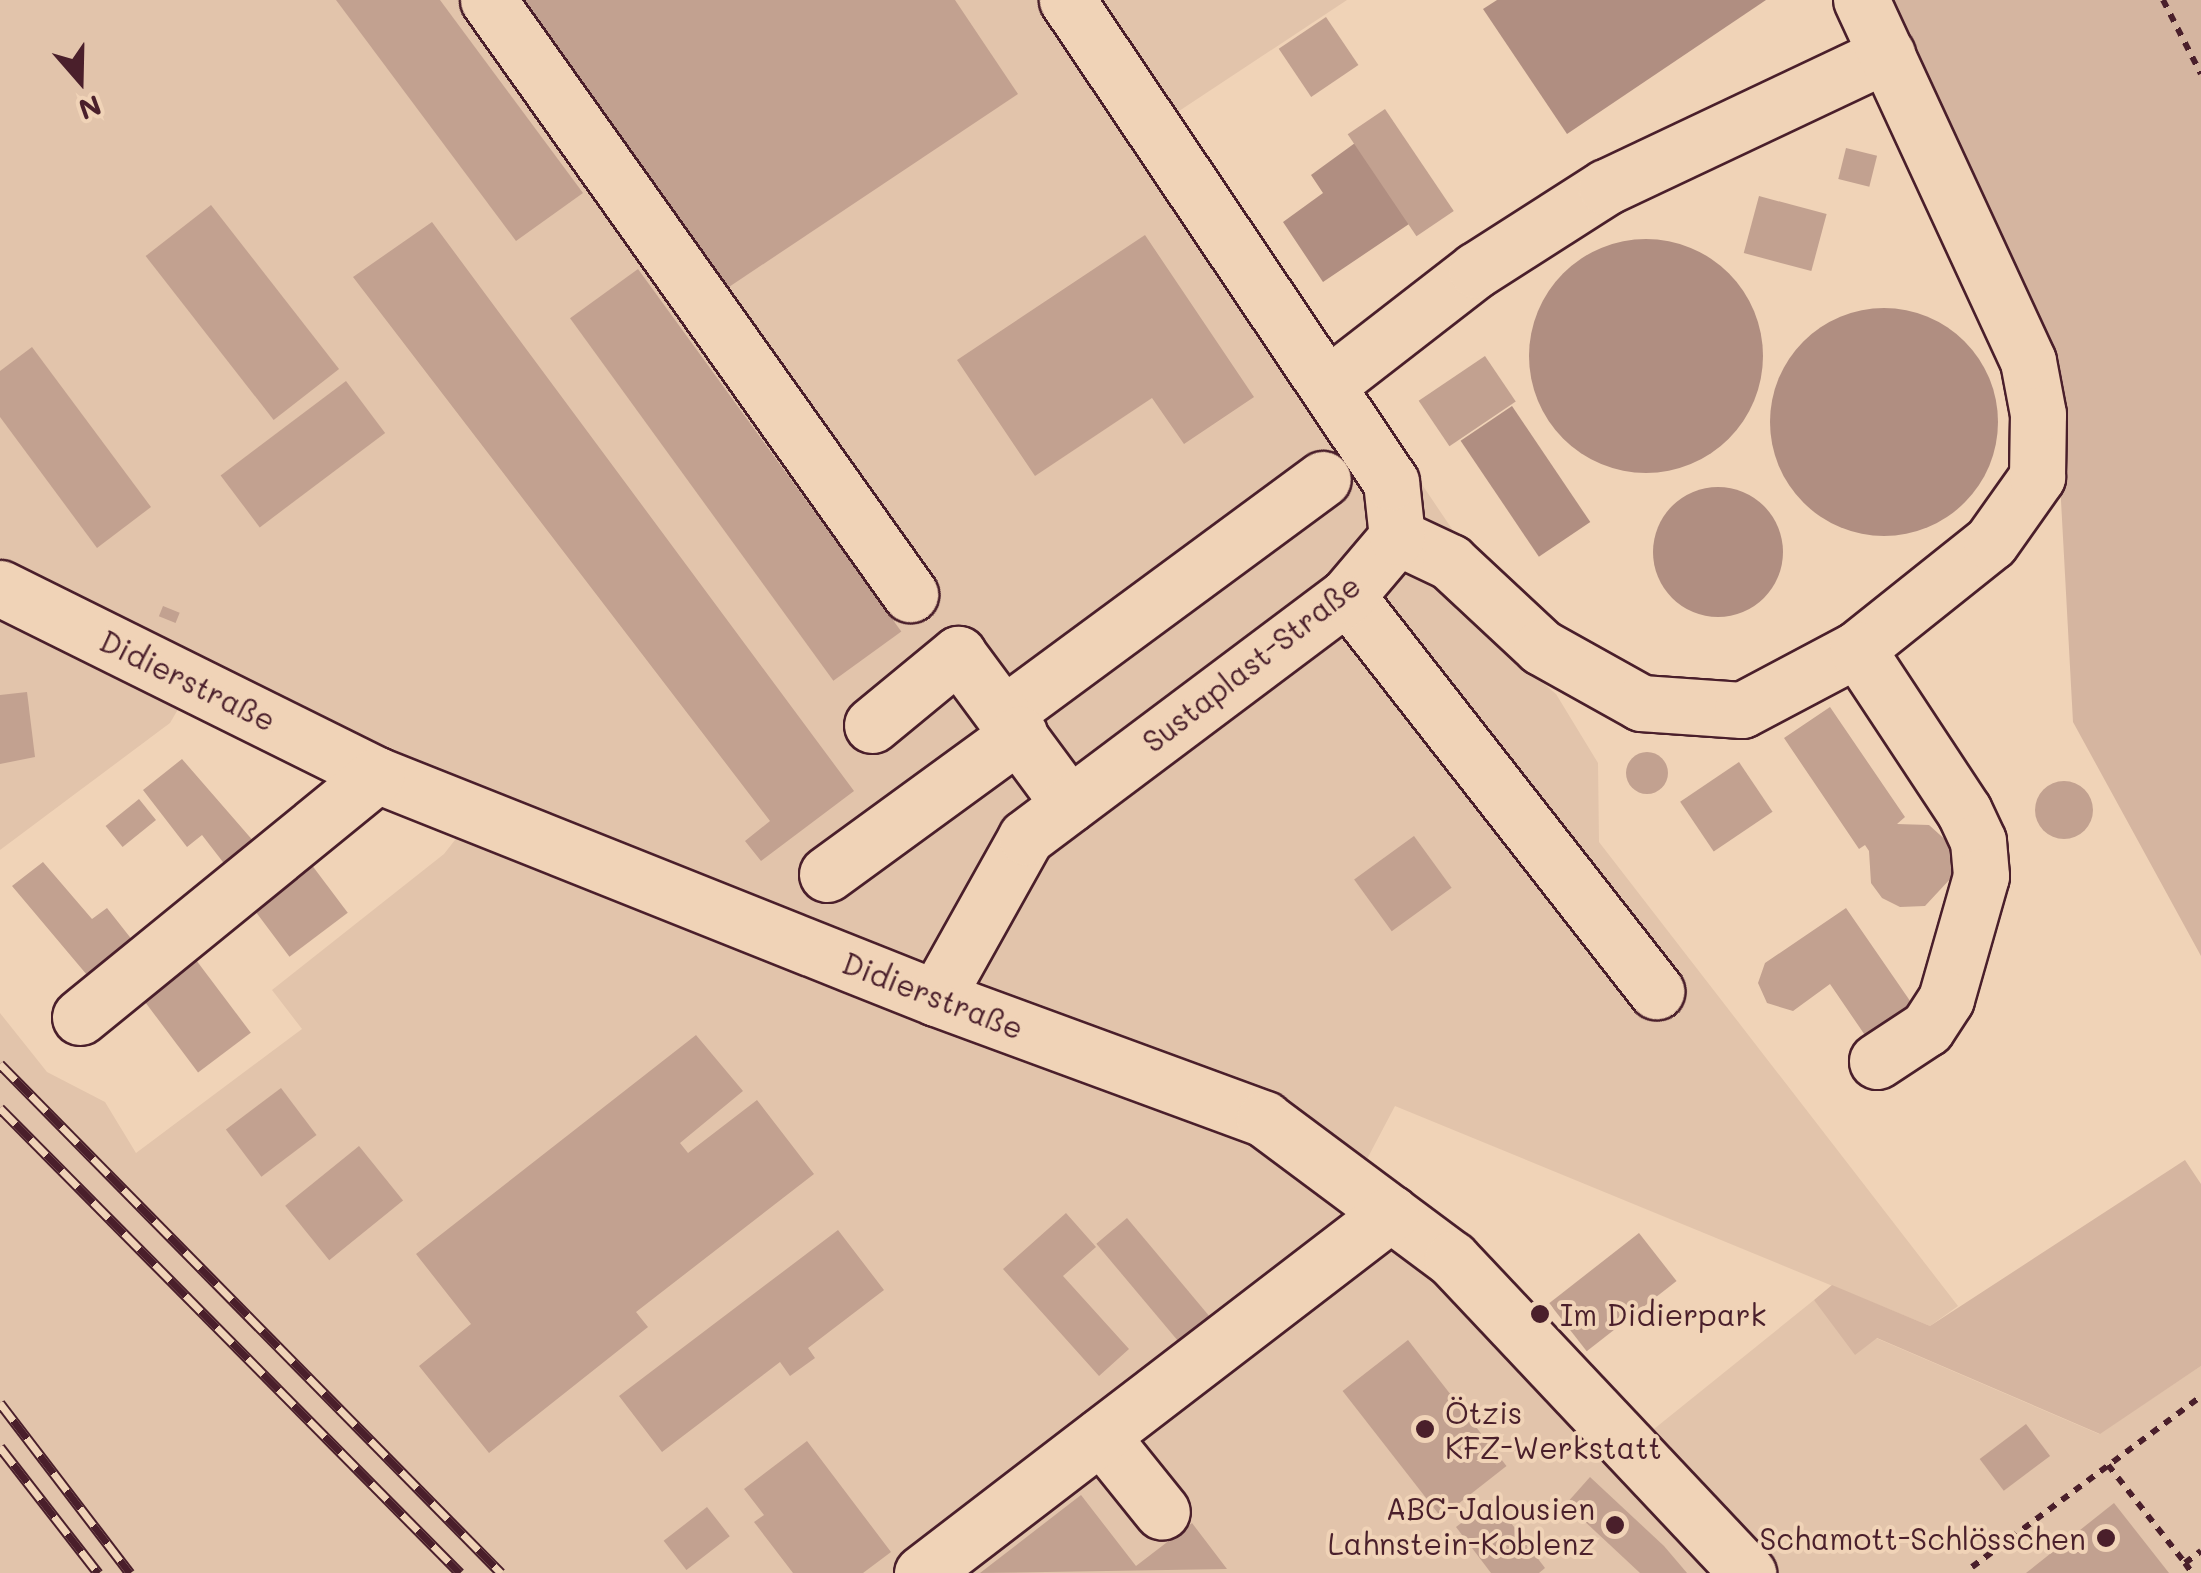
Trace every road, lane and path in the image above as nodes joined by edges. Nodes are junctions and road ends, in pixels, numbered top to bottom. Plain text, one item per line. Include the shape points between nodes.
1 (488, 0) edge
2 (1067, 0) edge
3 (1861, 0) edge
4 (2164, 0) edge
5 (1887, 54) junction
6 (2201, 74) edge
7 (1328, 384) junction
8 (1322, 479) dead end
9 (1397, 536) junction
10 (0, 588) edge
11 (910, 594) dead end
12 (1347, 596) junction
13 (1857, 649) junction
14 (1012, 724) junction
15 (872, 725) dead end
16 (378, 776) junction
17 (1069, 804) junction
18 (827, 874) dead end
19 (1656, 991) dead end
20 (936, 998) junction
21 (80, 1017) dead end
22 (1877, 1061) dead end
23 (1390, 1213) junction
24 (2201, 1396) edge
25 (1101, 1436) junction
26 (2108, 1465) junction
27 (1162, 1512) dead end
28 (2201, 1551) edge
29 (2185, 1563) junction
30 (1972, 1566) dead end
31 (922, 1573) edge
32 (1748, 1573) edge
33 (2192, 1573) edge

1 - 11 street
2 - 7 street
3 - 5 street
4 - 6 path
5 - 7 street via 1606,187 1476,270
5 - 13 street via 2028,361 2038,414 2037,476 1991,542
7 - 9 street via 1391,482
8 - 14 street
9 - 12 street, Sustaplast-Straße
9 - 13 street via 1450,562 1541,647 1642,703 1742,710
10 - 16 street, Didierstraße
12 - 17 street, Sustaplast-Straße
12 - 19 street
13 - 22 street via 1964,811 1978,841 1981,876 1946,998 1927,1028
14 - 15 street via 958,654
14 - 17 street
14 - 18 street
16 - 20 street, Didierstraße
16 - 21 street
17 - 20 street, Sustaplast-Straße via 1026,837
20 - 23 street, Didierstraße via 1264,1119
23 - 25 street
23 - 32 street, Didierstraße via 1452,1260 1522,1330
24 - 26 path
25 - 27 street
25 - 31 street
26 - 29 path
26 - 30 path
28 - 29 path
29 - 33 path

